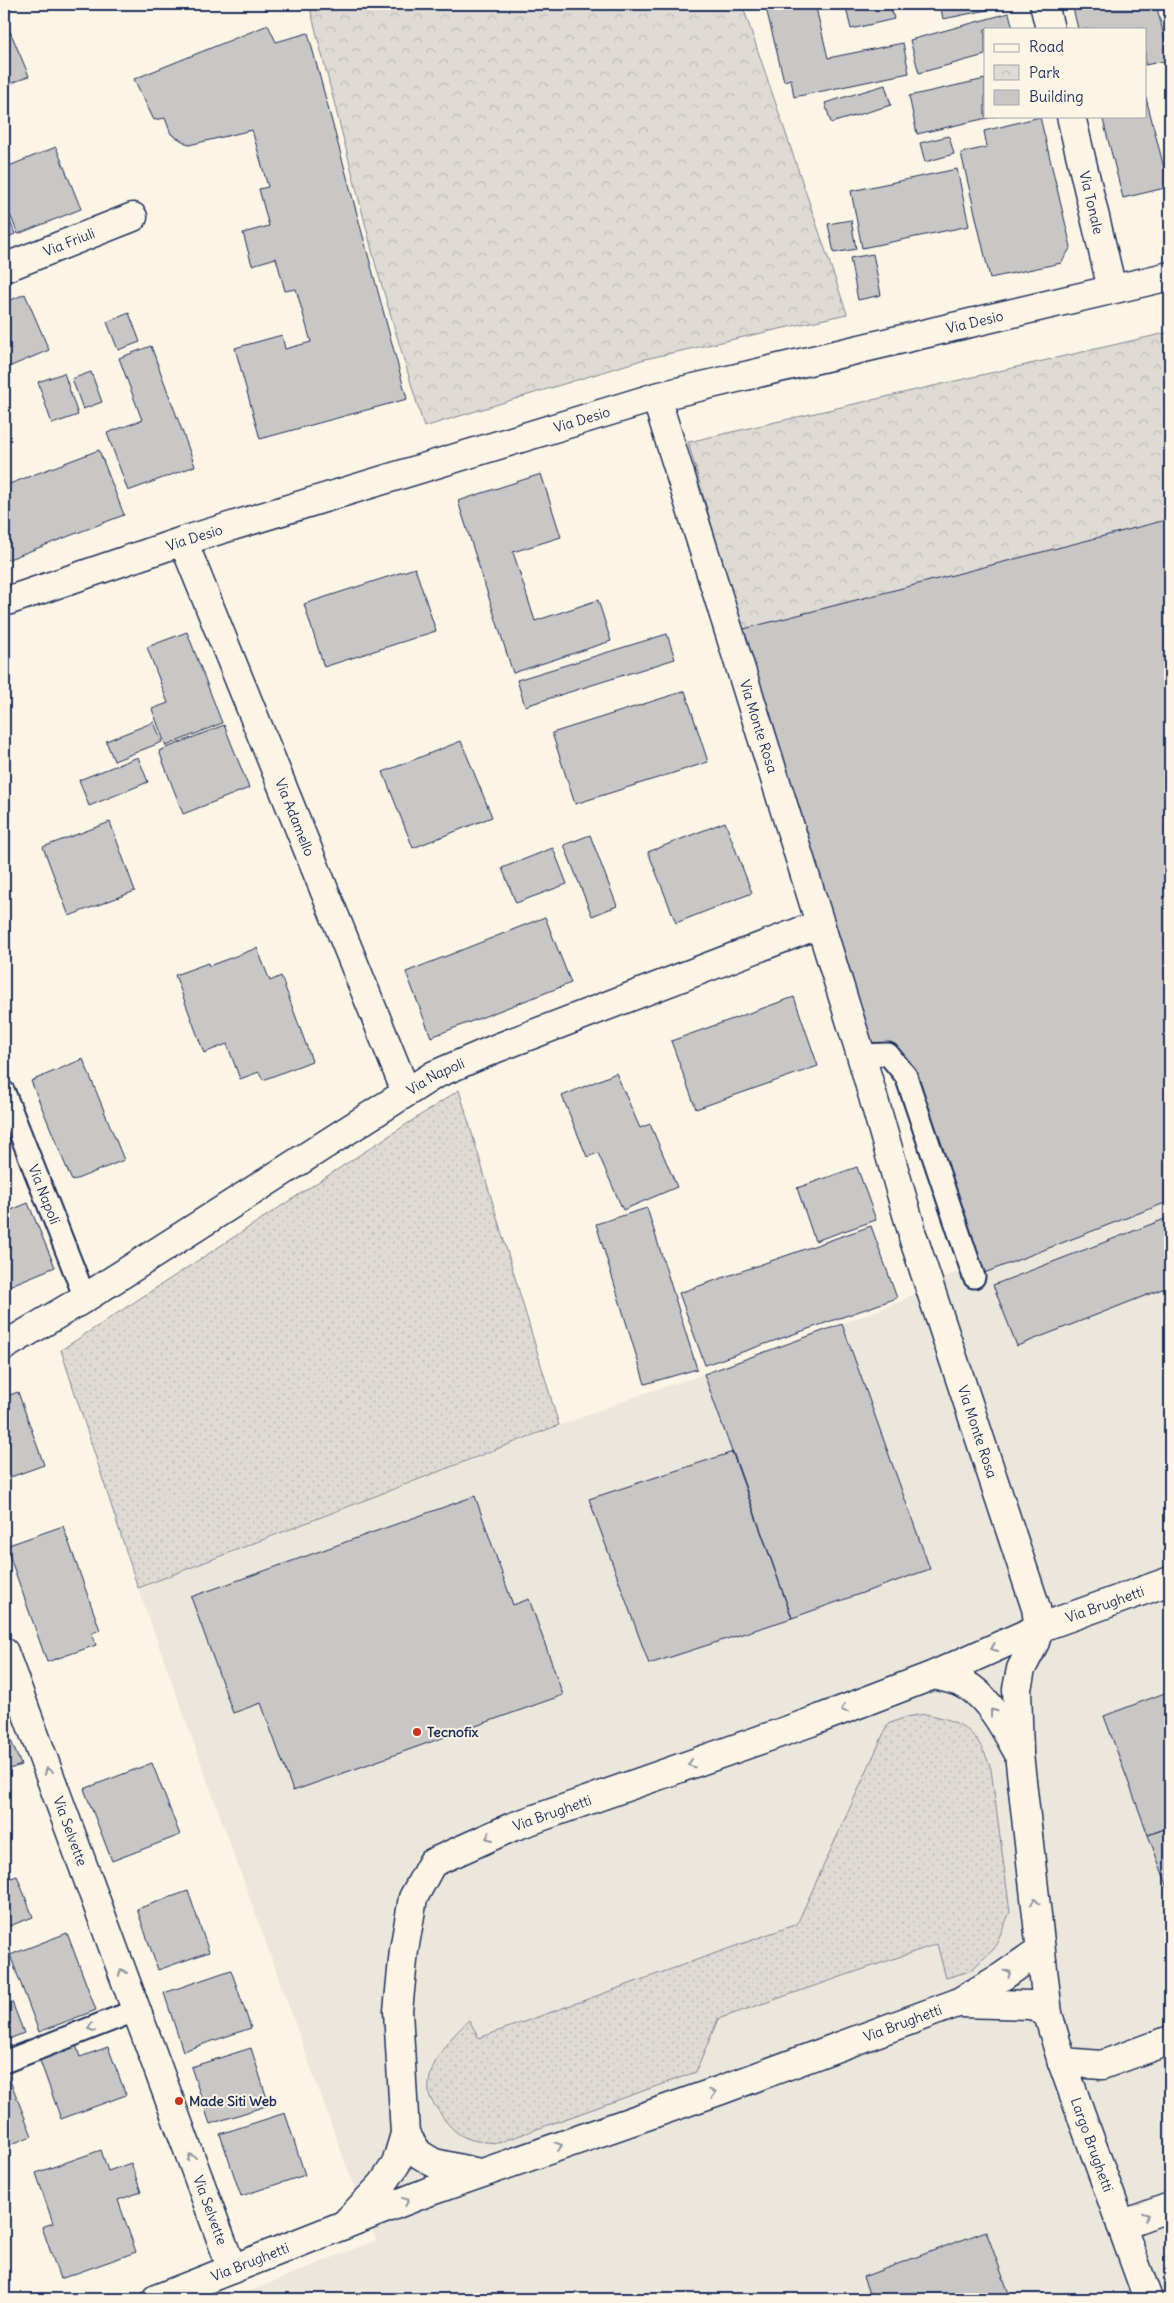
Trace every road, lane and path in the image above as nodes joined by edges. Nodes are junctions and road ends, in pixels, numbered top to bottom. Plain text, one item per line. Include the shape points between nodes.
1 (1044, 4) edge
2 (1050, 28) edge
3 (1071, 118) edge
4 (134, 217) dead end
5 (4, 268) edge
6 (1170, 276) edge
7 (1112, 289) junction
8 (656, 397) junction
9 (183, 542) junction
10 (4, 602) edge
11 (820, 924) junction
12 (861, 1055) junction
13 (4, 1092) edge
14 (406, 1092) junction
15 (974, 1277) dead end
16 (85, 1298) junction
17 (4, 1346) edge
18 (1170, 1581) edge
19 (1039, 1628) junction
20 (4, 1652) edge
21 (934, 1675) junction
22 (1019, 1754) junction
23 (1040, 1950) junction
24 (957, 2003) junction
25 (136, 2010) junction
26 (1048, 2014) junction
27 (1170, 2040) edge
28 (4, 2062) edge
29 (1062, 2062) junction
30 (405, 2134) junction
31 (480, 2173) junction
32 (1170, 2206) edge
33 (344, 2225) junction
34 (1121, 2225) junction
35 (232, 2269) junction
36 (156, 2299) edge
37 (1148, 2299) edge

1 - 2 street
3 - 7 street, Via Tonale
4 - 5 street, Via Friuli
6 - 7 street, Via Desio
7 - 8 street, Via Desio
8 - 9 street, Via Desio
8 - 11 street, Via Monte Rosa
9 - 10 street, Via Desio
9 - 14 street, Via Adamello
11 - 12 street, Via Monte Rosa
11 - 14 street, Via Napoli via 497,1048 434,1075
12 - 15 lane via 888,1054 906,1076
12 - 19 street, Via Monte Rosa via 912,1232 1036,1608
13 - 16 lane, Via Napoli
14 - 16 street, Via Napoli
16 - 17 street, Via Napoli
18 - 19 street, Via Brughetti
19 -> 21 street, Via Brughetti
19 - 22 street via 1017,1689
25 -> 20 street, Via Selvette
22 -> 21 street via 1002,1724 971,1688 957,1680
21 -> 30 street, Via Brughetti via 512,1827 432,1863 413,1898 403,1958 398,2011
23 -> 22 street
24 -> 23 street, Via Brughetti
23 - 26 street
24 - 26 street, Via Brughetti via 1032,2005
31 -> 24 street, Via Brughetti via 721,2090
25 -> 28 lane
35 -> 25 street, Via Selvette
26 - 29 street, Largo Brughetti
27 - 29 street via 1102,2065
29 - 34 street, Largo Brughetti
30 - 31 street via 419,2154 434,2164
30 - 33 street, Via Brughetti via 396,2164 382,2186
33 -> 31 street, Via Brughetti
34 -> 32 street
33 - 35 street, Via Brughetti
34 - 37 street, Largo Brughetti
35 - 36 street, Via Brughetti

